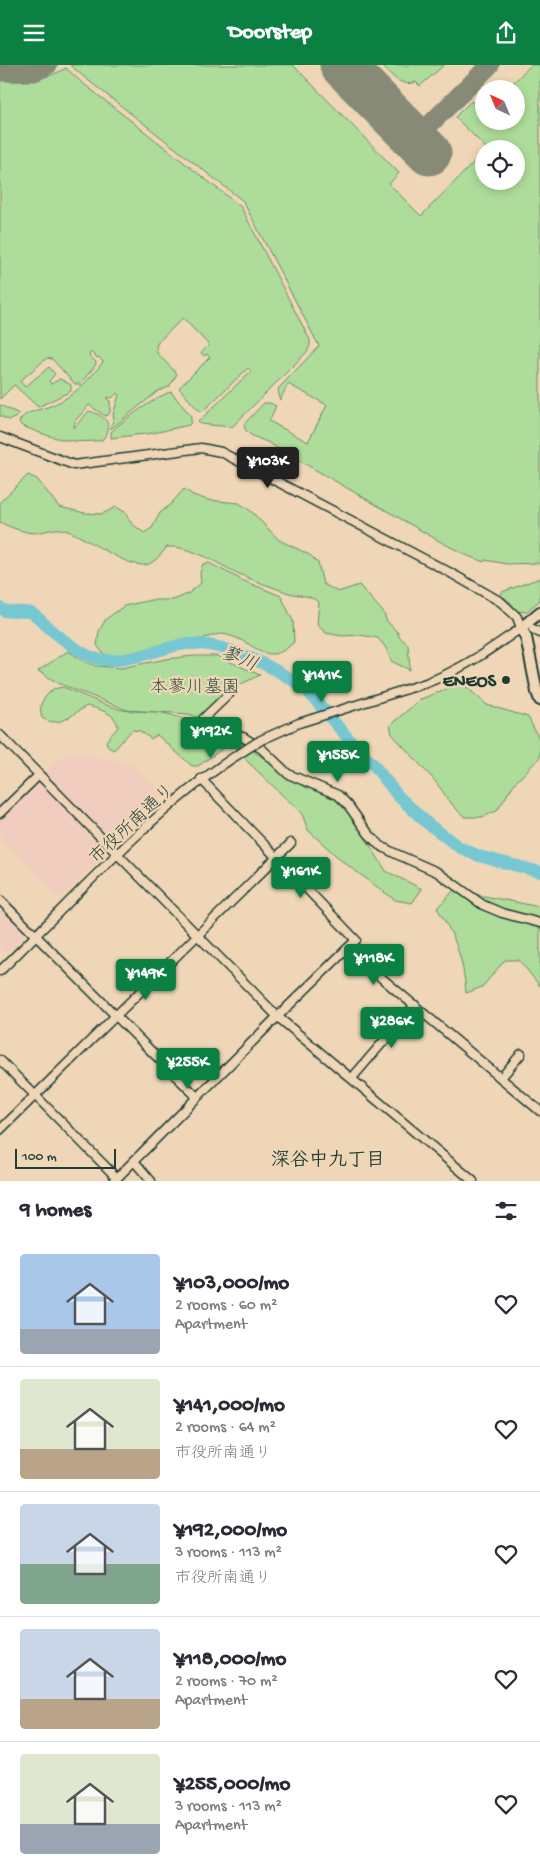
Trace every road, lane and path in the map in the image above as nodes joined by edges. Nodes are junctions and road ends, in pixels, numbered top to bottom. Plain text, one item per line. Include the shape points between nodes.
1 (0, 437) edge
2 (540, 612) edge
3 (521, 628) junction
4 (230, 693) dead end
5 (540, 700) edge
6 (0, 735) edge
7 (39, 775) junction
8 (201, 779) junction
9 (0, 813) edge
10 (292, 843) dead end
11 (118, 855) junction
12 (277, 857) junction
13 (0, 900) edge
14 (540, 923) edge
15 (197, 935) junction
16 (36, 936) junction
17 (348, 949) junction
18 (0, 971) edge
19 (415, 1005) junction
20 (116, 1016) junction
21 (278, 1017) junction
22 (521, 1054) dead end
23 (0, 1060) edge
24 (352, 1078) junction
25 (501, 1078) junction
26 (35, 1095) junction
27 (197, 1097) junction
28 (540, 1111) edge
29 (0, 1130) edge
30 (134, 1161) junction
31 (115, 1179) edge
32 (151, 1181) edge
33 (473, 1181) edge

1 - 3 street via 74,465 201,448 221,452 501,602 517,617
2 - 3 main road
3 - 5 main road via 526,637
3 - 8 street, 市役所南通り, bridge via 446,676 299,723 261,740
4 - 14 street via 203,719 203,726 243,737 288,773 338,795 379,845 437,872 483,905
6 - 7 street
7 - 9 street
7 - 11 street
8 - 11 street, 市役所南通り
8 - 12 street
10 - 12 street
11 - 15 street
11 - 16 street, 市役所南通り
12 - 15 street
12 - 17 street via 356,940
13 - 16 street
15 - 20 street
15 - 21 street
16 - 18 street, 市役所南通り
16 - 20 street
17 - 19 street
17 - 21 street
19 - 24 street
19 - 25 street
20 - 26 street
20 - 27 street
21 - 24 street
21 - 27 street
22 - 25 street
23 - 26 street
24 - 33 street
25 - 28 street
26 - 29 street
26 - 31 street
27 - 30 street
30 - 31 street
30 - 32 street

